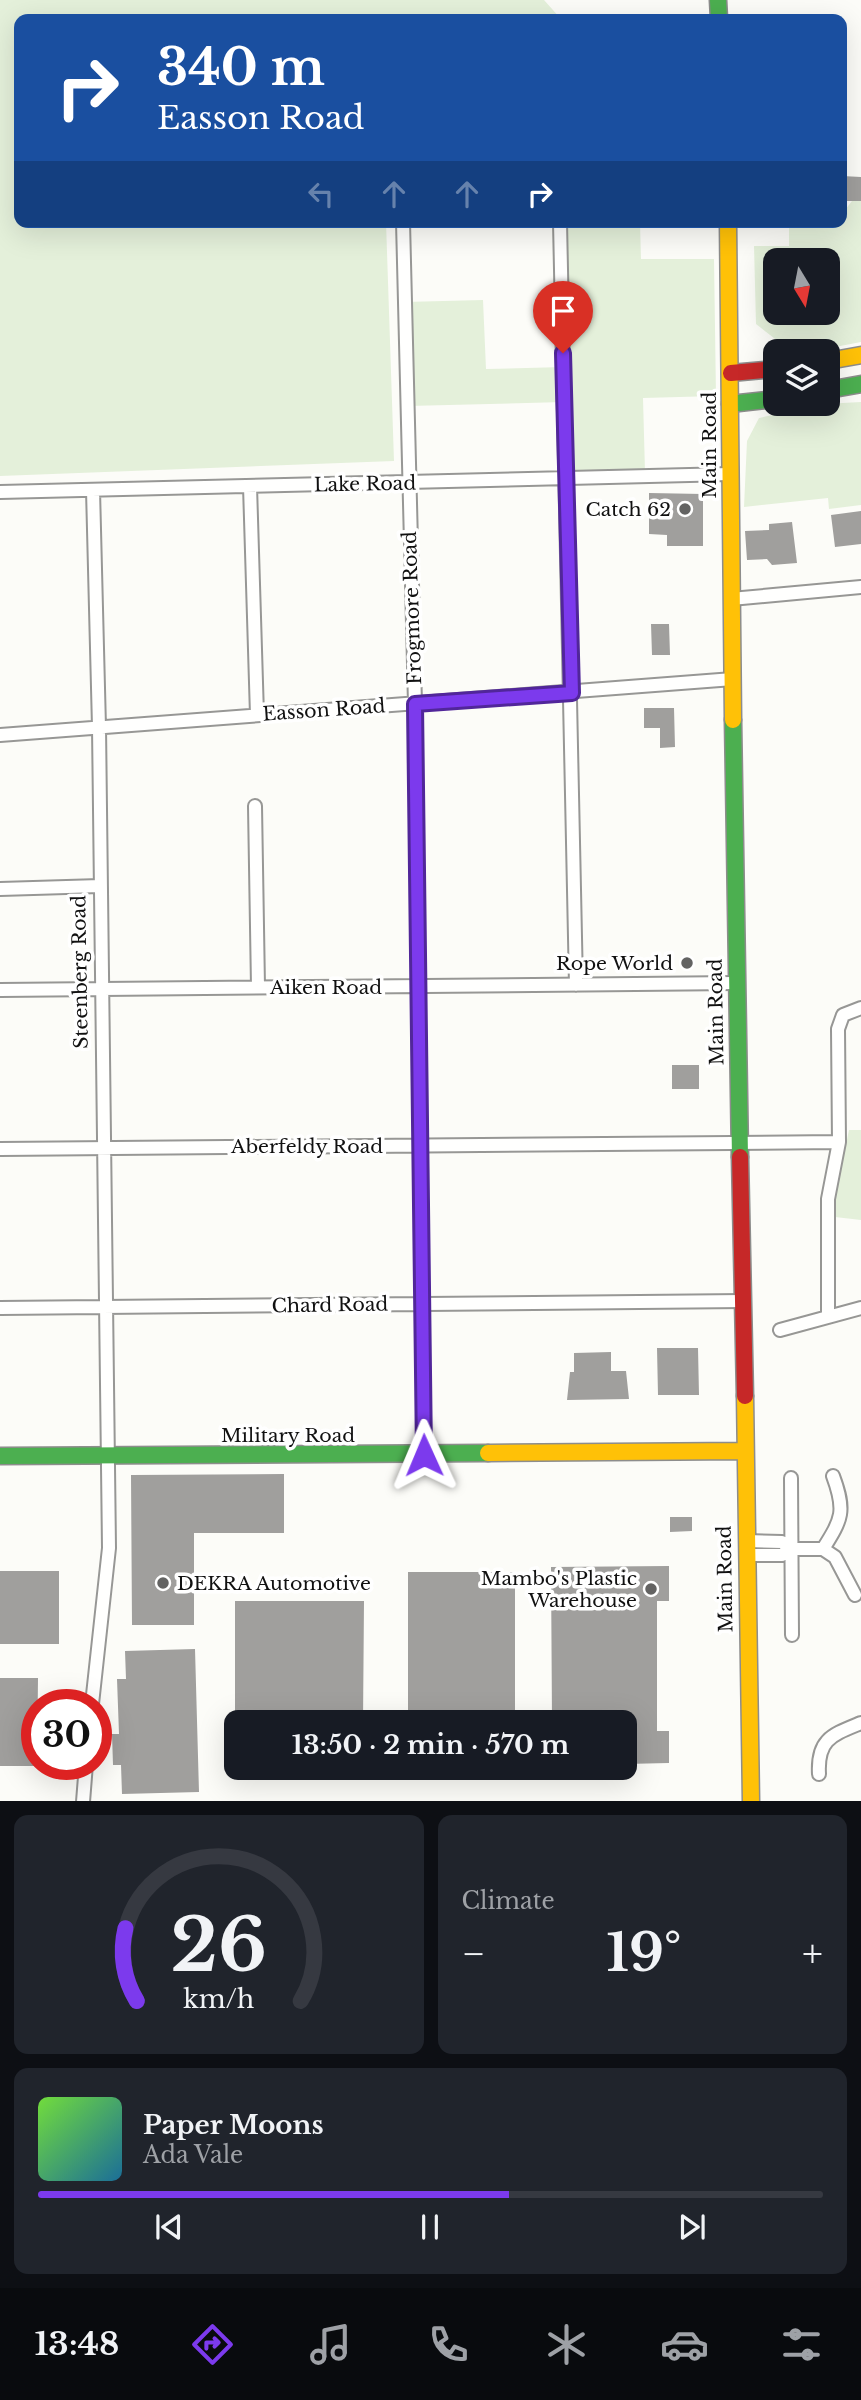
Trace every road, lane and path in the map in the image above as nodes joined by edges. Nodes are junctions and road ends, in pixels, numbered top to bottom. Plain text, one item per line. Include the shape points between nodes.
1 (402, 228) edge
2 (560, 228) edge
3 (728, 228) edge
4 (861, 355) edge
5 (840, 358) edge
6 (763, 370) edge
7 (731, 373) junction
8 (861, 384) edge
9 (840, 388) edge
10 (763, 400) edge
11 (730, 404) junction
12 (730, 474) junction
13 (566, 480) junction
14 (408, 483) junction
15 (250, 486) junction
16 (93, 490) junction
17 (0, 492) edge
18 (861, 587) edge
19 (731, 599) junction
20 (733, 679) junction
21 (572, 693) junction
22 (415, 704) junction
23 (257, 715) junction
24 (99, 727) junction
25 (0, 735) edge
26 (255, 806) dead end
27 (100, 886) junction
28 (0, 889) edge
29 (737, 983) junction
30 (576, 985) junction
31 (258, 987) junction
32 (418, 988) junction
33 (0, 990) edge
34 (101, 990) junction
35 (861, 1007) edge
36 (740, 1142) junction
37 (839, 1142) junction
38 (421, 1145) junction
39 (102, 1148) junction
40 (0, 1149) edge
41 (744, 1301) junction
42 (423, 1304) junction
43 (104, 1307) junction
44 (0, 1308) edge
45 (861, 1308) edge
46 (828, 1317) junction
47 (780, 1330) dead end
48 (744, 1451) junction
49 (107, 1454) junction
50 (424, 1455) junction
51 (0, 1456) edge
52 (833, 1476) dead end
53 (790, 1478) dead end
54 (746, 1548) junction
55 (790, 1549) junction
56 (823, 1549) junction
57 (855, 1595) dead end
58 (792, 1635) dead end
59 (94, 1689) edge
60 (861, 1723) edge
61 (819, 1774) dead end
62 (85, 1780) edge
63 (83, 1801) edge
64 (751, 1801) edge

1 - 14 street, Frogmore Road
2 - 13 street
3 - 7 main road, Main Road
4 - 5 main road
6 - 7 main road
7 - 11 main road, Main Road
8 - 9 main road
10 - 11 main road
11 - 12 main road, Main Road
12 - 13 street, Lake Road
12 - 19 main road, Main Road
13 - 14 street, Lake Road
13 - 21 street
14 - 15 street, Lake Road
14 - 22 street, Frogmore Road
15 - 16 street, Lake Road
15 - 23 street
16 - 17 street, Lake Road
16 - 24 street, Steenberg Road
18 - 19 street
19 - 20 main road, Main Road
20 - 21 street, Easson Road
20 - 29 main road, Main Road
21 - 22 street, Easson Road
21 - 30 street
22 - 23 street, Easson Road
22 - 32 street, Frogmore Road
23 - 24 street, Easson Road
24 - 25 street, Easson Road
24 - 27 street, Steenberg Road
26 - 31 street
27 - 28 street
27 - 34 street, Steenberg Road
29 - 30 street, Aiken Road
29 - 36 main road, Main Road
30 - 32 street, Aiken Road
31 - 32 street, Aiken Road
31 - 34 street, Aiken Road
32 - 38 street, Frogmore Road
33 - 34 street, Aiken Road
34 - 39 street, Steenberg Road
35 - 37 street via 847,1011 838,1029
36 - 37 street, Aberfeldy Road
36 - 38 street, Aberfeldy Road
36 - 41 main road, Main Road
37 - 46 street via 828,1199
38 - 39 street, Aberfeldy Road
38 - 42 street, Frogmore Road
39 - 40 street, Aberfeldy Road
39 - 43 street, Steenberg Road
41 - 42 street, Chard Road
41 - 48 main road, Main Road
42 - 43 street, Chard Road
42 - 50 street, Frogmore Road
43 - 44 street, Chard Road
43 - 49 street, Steenberg Road
45 - 46 street
46 - 47 street
48 - 50 main road, Military Road
48 - 54 main road, Main Road
49 - 50 main road, Military Road
49 - 51 main road, Military Road
49 - 59 street, Steenberg Road via 109,1548
52 - 56 street via 840,1496 840,1522
53 - 55 street
54 - 55 street via 782,1542
54 - 64 main road, Main Road
55 - 56 street
55 - 58 street
56 - 57 street via 835,1557
60 - 61 street via 824,1744
62 - 63 street

